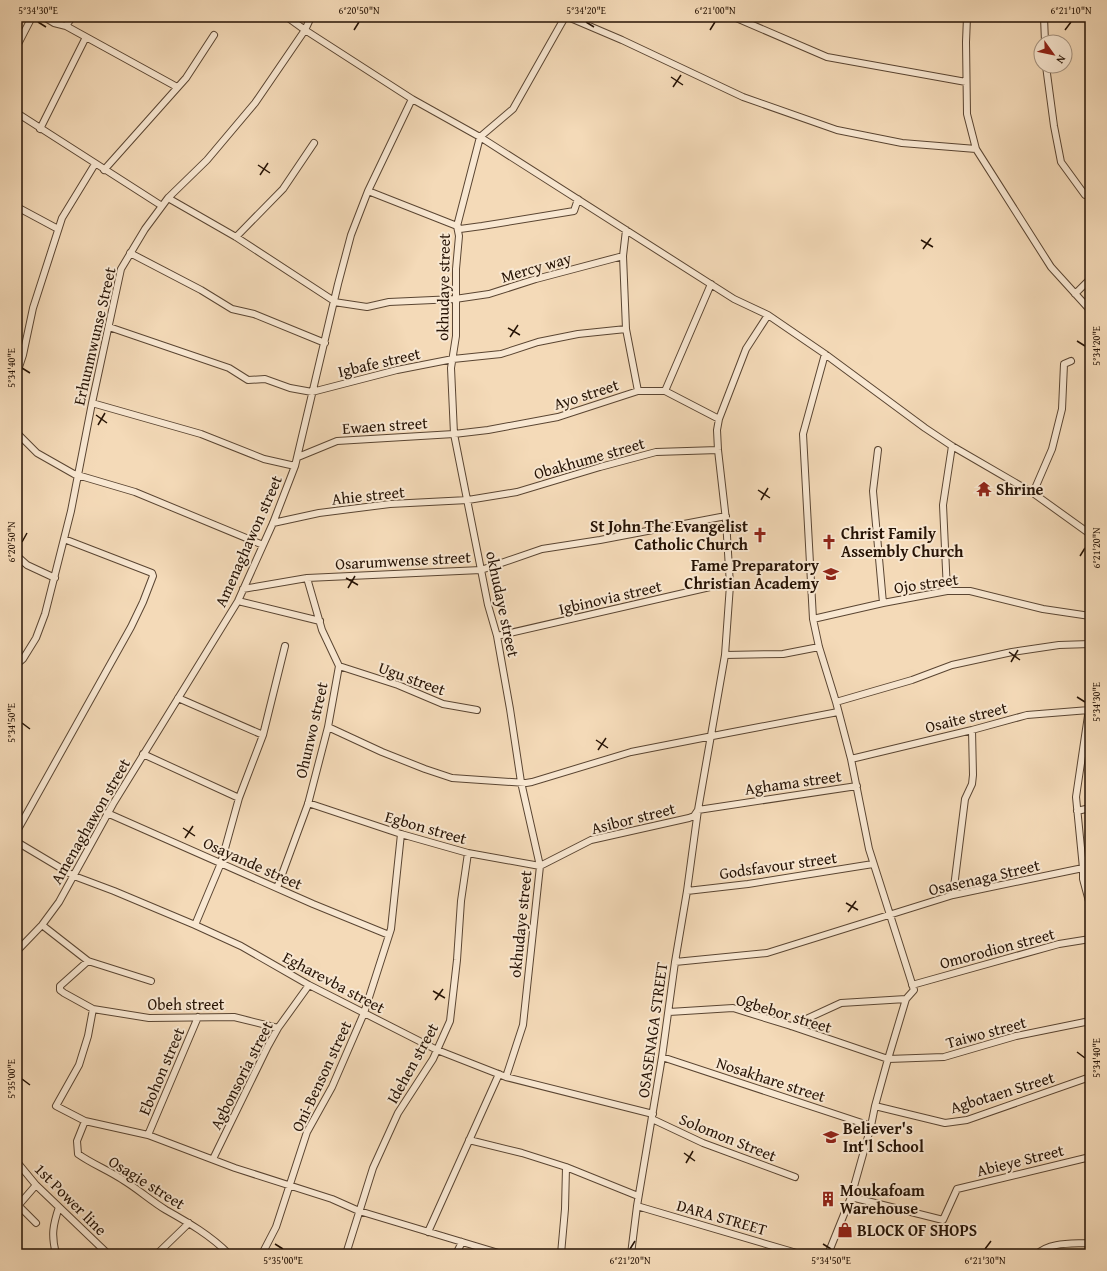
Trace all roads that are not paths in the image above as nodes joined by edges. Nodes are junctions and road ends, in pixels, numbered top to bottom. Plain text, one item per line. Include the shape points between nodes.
1 (32, 17) edge
2 (44, 17) edge
3 (72, 17) edge
4 (287, 17) edge
5 (311, 17) edge
6 (567, 17) edge
7 (734, 17) edge
8 (967, 17) edge
9 (1044, 17) edge
10 (66, 26) junction
11 (305, 30) junction
12 (1045, 34) edge
13 (214, 35) dead end
14 (86, 37) junction
15 (17, 46) edge
16 (1047, 74) edge
17 (966, 82) junction
18 (177, 87) junction
19 (412, 99) junction
20 (17, 113) edge
21 (40, 129) junction
22 (480, 137) junction
23 (314, 143) dead end
24 (976, 149) junction
25 (95, 164) junction
26 (104, 170) junction
27 (368, 191) junction
28 (1090, 196) edge
29 (168, 198) junction
30 (578, 199) junction
31 (17, 206) edge
32 (162, 206) junction
33 (457, 226) junction
34 (58, 229) junction
35 (626, 230) junction
36 (236, 237) junction
37 (130, 253) junction
38 (623, 256) junction
39 (1090, 279) edge
40 (711, 284) junction
41 (1075, 294) junction
42 (455, 299) junction
43 (334, 301) junction
44 (1090, 310) edge
45 (768, 315) junction
46 (109, 327) junction
47 (626, 329) junction
48 (325, 343) junction
49 (825, 354) junction
50 (453, 359) junction
51 (1071, 361) dead end
52 (17, 373) edge
53 (638, 390) junction
54 (665, 390) junction
55 (312, 392) junction
56 (92, 403) junction
57 (719, 419) junction
58 (17, 433) edge
59 (454, 434) junction
60 (952, 446) junction
61 (718, 450) junction
62 (878, 450) dead end
63 (298, 457) junction
64 (295, 466) junction
65 (78, 476) junction
66 (1033, 492) junction
67 (468, 500) junction
68 (726, 516) junction
69 (273, 523) junction
70 (1090, 534) edge
71 (64, 539) junction
72 (263, 545) junction
73 (17, 556) edge
74 (482, 570) junction
75 (55, 578) junction
76 (307, 578) junction
77 (730, 585) junction
78 (244, 590) junction
79 (947, 591) junction
80 (238, 601) junction
81 (884, 603) junction
82 (1090, 616) edge
83 (813, 618) junction
84 (320, 621) junction
85 (497, 636) junction
86 (1090, 644) edge
87 (285, 646) dead end
88 (819, 647) junction
89 (725, 655) junction
90 (17, 664) edge
91 (339, 666) junction
92 (178, 698) junction
93 (836, 702) junction
94 (1090, 702) edge
95 (477, 710) dead end
96 (1089, 710) junction
97 (838, 712) junction
98 (328, 727) junction
99 (972, 730) junction
100 (263, 735) junction
101 (711, 736) junction
102 (1087, 738) edge
103 (143, 754) junction
104 (851, 759) junction
105 (521, 782) junction
106 (857, 786) junction
107 (239, 798) junction
108 (308, 804) junction
109 (733, 804) joint
110 (1090, 808) edge
111 (698, 810) junction
112 (1077, 811) junction
113 (107, 813) junction
114 (17, 831) edge
115 (401, 834) junction
116 (17, 842) edge
117 (468, 853) junction
118 (221, 862) junction
119 (873, 864) junction
120 (540, 866) junction
121 (1083, 868) junction
122 (74, 876) junction
123 (1090, 878) edge
124 (1083, 879) junction
125 (277, 888) junction
126 (687, 891) junction
127 (953, 896) junction
128 (1090, 905) edge
129 (891, 916) junction
130 (42, 925) junction
131 (195, 925) junction
132 (389, 935) junction
133 (1090, 939) edge
134 (17, 951) edge
135 (88, 961) junction
136 (675, 962) junction
137 (151, 981) dead end
138 (912, 984) junction
139 (309, 985) junction
140 (906, 999) junction
141 (93, 1009) junction
142 (669, 1012) junction
143 (364, 1013) junction
144 (198, 1017) junction
145 (1090, 1021) edge
146 (791, 1026) junction
147 (278, 1028) junction
148 (437, 1050) junction
149 (662, 1056) junction
150 (888, 1059) junction
151 (499, 1074) junction
152 (506, 1077) junction
153 (1090, 1077) edge
154 (875, 1106) junction
155 (652, 1117) junction
156 (85, 1121) junction
157 (871, 1126) junction
158 (148, 1135) junction
159 (469, 1140) junction
160 (1090, 1157) edge
161 (213, 1159) junction
162 (17, 1162) edge
163 (566, 1167) junction
164 (795, 1177) dead end
165 (36, 1184) junction
166 (290, 1186) junction
167 (638, 1196) junction
168 (851, 1197) junction
169 (18, 1206) edge
170 (637, 1206) junction
171 (59, 1207) junction
172 (359, 1211) junction
173 (36, 1222) dead end
174 (189, 1223) junction
175 (428, 1232) junction
176 (462, 1242) junction
177 (1090, 1245) edge
178 (56, 1254) edge
179 (108, 1254) edge
180 (157, 1254) edge
181 (229, 1254) edge
182 (262, 1254) edge
183 (346, 1254) edge
184 (456, 1254) edge
185 (502, 1254) edge
186 (561, 1254) edge
187 (631, 1254) edge
188 (800, 1254) edge
189 (828, 1254) edge
190 (1037, 1254) edge

1 - 15 street
2 - 10 street
3 - 10 street
4 - 11 street
5 - 11 street, Erhunmwunse Street
6 - 22 street via 513,108
6 - 24 street via 743,97 837,130 902,143
7 - 17 street via 826,57
8 - 17 street
9 - 12 street
10 - 14 street
11 - 19 street
11 - 29 street, Erhunmwunse Street via 255,103 207,160
13 - 18 street via 186,78
14 - 18 street
14 - 21 street
16 - 28 street via 1062,162 1085,195
17 - 24 street via 967,114
18 - 26 street
19 - 22 street
19 - 27 street, Amenaghawon street
20 - 21 street
21 - 25 street
22 - 30 street
22 - 33 street, okhudaye street
23 - 36 street via 283,188
24 - 41 street via 1051,267
25 - 26 street
25 - 34 street
26 - 32 street
27 - 33 street
27 - 43 street, Amenaghawon street via 351,235
29 - 32 street, Erhunmwunse Street
29 - 36 street
30 - 33 street via 574,211 460,229
30 - 35 street
31 - 34 street
32 - 37 street, Erhunmwunse Street
33 - 42 street, okhudaye street via 459,236
34 - 52 street via 33,308
35 - 38 street
35 - 40 street
36 - 43 street
37 - 46 street, Erhunmwunse Street via 121,268
37 - 48 street via 232,309 254,314
38 - 42 street, Mercy way via 489,294
38 - 47 street
39 - 41 street
40 - 45 street via 734,299
40 - 54 street
41 - 44 street
42 - 43 street, Mercy way via 389,302 367,306
42 - 50 street, okhudaye street via 456,336
43 - 48 street, Amenaghawon street
45 - 49 street
45 - 57 street via 746,349
46 - 55 street via 229,368 248,380 265,379 290,388
46 - 56 street, Erhunmwunse Street
47 - 50 street, Igbafe street via 578,334 538,342 501,354
47 - 53 street
48 - 55 street, Amenaghawon street
49 - 60 street
49 - 83 street via 803,434
50 - 55 street, Igbafe street via 397,370
50 - 59 street, okhudaye street via 451,368
51 - 66 street via 1064,364 1062,409 1052,449
53 - 54 street, Ayo street
53 - 59 street, Ayo street via 558,417
54 - 57 street, Ayo street
55 - 63 street, Amenaghawon street
56 - 64 street via 201,434 264,459
56 - 65 street, Erhunmwunse Street
57 - 61 street
58 - 65 street via 37,453
59 - 63 street, Ewaen street via 337,441
59 - 67 street, okhudaye street
60 - 66 street
60 - 79 street via 943,505
61 - 67 street, Obakhume street via 656,452 517,492
61 - 68 street
62 - 81 street via 873,491
63 - 64 street, Amenaghawon street
64 - 69 street, Amenaghawon street
65 - 71 street, Erhunmwunse Street
65 - 72 street via 135,492
66 - 70 street
67 - 69 street, Ahie street via 390,504 319,513
67 - 74 street, okhudaye street
68 - 74 street, Osarumwense street via 542,549
68 - 77 street
69 - 72 street, Amenaghawon street
71 - 75 street, Erhunmwunse Street
71 - 114 street via 152,573 153,576 131,627
72 - 78 street, Amenaghawon street
73 - 75 street via 27,565
74 - 76 street, Osarumwense street
74 - 85 street, okhudaye street
75 - 90 street, Erhunmwunse Street via 46,614 36,638
76 - 78 street, Osarumwense street
76 - 84 street, Ohunwo street
77 - 85 street, Igbinovia street
77 - 89 street, OSASENAGA STREET
78 - 80 street, Amenaghawon street
79 - 81 street, Ojo street
79 - 82 street, Ojo street via 970,591 1043,609
80 - 84 street
80 - 92 street, Amenaghawon street
81 - 83 street, Ojo street
83 - 88 street
84 - 91 street, Ohunwo street
85 - 105 street, okhudaye street
86 - 93 street via 1059,645 1012,652 952,665 912,680
87 - 100 street
88 - 89 street via 783,654
88 - 93 street
89 - 101 street, OSASENAGA STREET
91 - 95 street, Ugu street via 444,704
91 - 98 street, Ohunwo street
92 - 100 street
92 - 103 street, Amenaghawon street
93 - 97 street
94 - 96 street
96 - 99 street, Osaite street via 1027,715
96 - 102 street
97 - 101 street
97 - 104 street
98 - 105 street via 382,752 452,778
98 - 108 street, Ohunwo street
99 - 104 street, Osaite street
99 - 127 street via 972,784 964,799
100 - 107 street
101 - 105 street via 631,752 532,782
101 - 111 street, OSASENAGA STREET
102 - 112 street via 1076,797
103 - 107 street
103 - 113 street, Amenaghawon street
104 - 106 street
105 - 120 street, okhudaye street
106 - 109 street, Aghama street
106 - 119 street
107 - 118 street
108 - 115 street, Egbon street
108 - 125 street, Ohunwo street
109 - 111 street, Asibor street
110 - 112 street
111 - 120 street, Asibor street via 689,818 591,840
111 - 126 street, OSASENAGA STREET
112 - 121 street
113 - 118 street, Osayande street
113 - 122 street, Amenaghawon street
115 - 117 street, Egbon street
115 - 132 street, Oni-Benson street
116 - 122 street, Egharevba street
117 - 120 street, Egbon street
117 - 148 street, Idehen street via 450,1022
118 - 125 street, Osayande street
118 - 131 street
119 - 126 street, Godsfavour street
119 - 129 street
120 - 152 street, okhudaye street via 523,1025
121 - 124 street
121 - 127 street, Osasenaga Street
122 - 130 street, Amenaghawon street
122 - 131 street, Egharevba street
123 - 124 street
124 - 128 street
125 - 132 street, Osayande street
126 - 136 street, OSASENAGA STREET
127 - 129 street, Osasenaga Street
129 - 136 street, Osasenaga Street via 767,953
129 - 138 street
130 - 134 street, Amenaghawon street
130 - 135 street
131 - 139 street, Egharevba street via 241,946
132 - 143 street, Oni-Benson street
133 - 138 street, Omorodion street via 1059,944
135 - 137 street
135 - 141 street, Obeh street via 60,986 60,990
136 - 142 street, OSASENAGA STREET
138 - 140 street via 914,990
139 - 143 street, Egharevba street
139 - 147 street, Agbonsoria street
140 - 146 street via 841,1003
140 - 150 street
141 - 144 street, Obeh street via 149,1018
141 - 156 street via 88,1036 78,1065 56,1106
142 - 146 street, Ogbebor street via 733,1008
142 - 149 street, OSASENAGA STREET
143 - 148 street, Egharevba street
143 - 166 street, Oni-Benson street via 332,1087 307,1132
144 - 147 street, Obeh street via 234,1017
144 - 158 street, Ebohon street
145 - 150 street, Taiwo street via 1016,1036 944,1057
146 - 150 street, Ogbebor street
147 - 161 street, Agbonsoria street
148 - 151 street, Egharevba street
148 - 172 street, Idehen street via 398,1113 373,1168
149 - 155 street, OSASENAGA STREET
149 - 157 street, Nosakhare street
150 - 154 street
151 - 152 street, Egharevba street
151 - 159 street
152 - 155 street, Egharevba street
153 - 154 street, Agbotaen Street via 967,1120 945,1123
154 - 157 street
155 - 164 street, Solomon Street via 703,1143
155 - 167 street, OSASENAGA STREET
156 - 158 street
156 - 174 street, Osagie street via 77,1141 78,1154 123,1179
157 - 168 street
158 - 161 street
159 - 163 street
159 - 175 street
160 - 168 street, Abieye Street via 957,1189 942,1220
161 - 166 street
162 - 165 street, 1st Power line
163 - 167 street
163 - 186 street
165 - 169 street
165 - 171 street, 1st Power line
166 - 172 street via 332,1199
166 - 182 street, Oni-Benson street via 276,1227
167 - 170 street, OSASENAGA STREET
168 - 189 street
169 - 173 street
170 - 187 street, OSASENAGA STREET
170 - 188 street, DARA STREET
171 - 178 street via 52,1233
171 - 179 street, 1st Power line
172 - 175 street
172 - 183 street, Idehen street
174 - 180 street
174 - 181 street, Osagie street
175 - 176 street
176 - 184 street
176 - 185 street
177 - 190 street via 1059,1244 1045,1248

